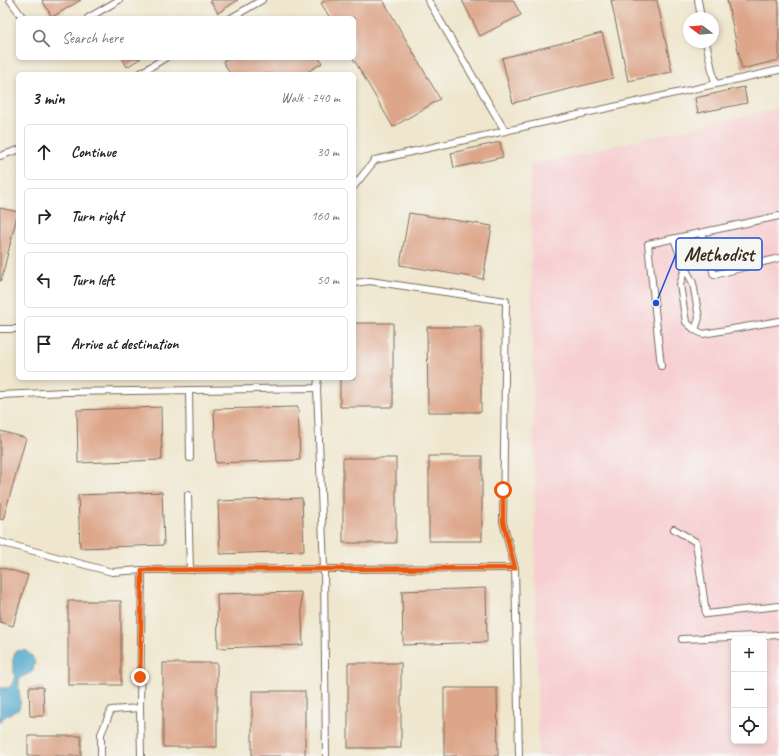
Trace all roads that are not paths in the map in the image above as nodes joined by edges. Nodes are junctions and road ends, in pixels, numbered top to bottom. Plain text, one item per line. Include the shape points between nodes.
1 (10, 0) edge
2 (119, 0) edge
3 (262, 0) edge
4 (428, 0) edge
5 (698, 0) edge
6 (700, 12) edge
7 (22, 16) edge
8 (91, 16) edge
9 (234, 16) edge
10 (707, 48) edge
11 (161, 60) edge
12 (779, 70) edge
13 (142, 72) edge
14 (715, 84) junction
15 (505, 131) junction
16 (16, 151) edge
17 (0, 156) edge
18 (356, 184) edge
19 (779, 216) edge
20 (701, 233) junction
21 (674, 239) junction
22 (779, 258) edge
23 (685, 268) junction
24 (356, 283) edge
25 (779, 321) edge
26 (0, 329) edge
27 (16, 329) edge
28 (695, 330) junction
29 (661, 366) dead end
30 (318, 380) edge
31 (317, 388) junction
32 (189, 390) junction
33 (0, 394) edge
34 (190, 458) dead end
35 (188, 495) dead end
36 (674, 530) dead end
37 (0, 542) edge
38 (515, 568) junction
39 (324, 569) junction
40 (142, 570) junction
41 (190, 570) junction
42 (779, 606) edge
43 (779, 635) edge
44 (682, 639) dead end
45 (140, 708) junction
46 (101, 756) edge
47 (141, 756) edge
48 (326, 756) edge
49 (519, 756) edge

1 - 7 lane
2 - 8 lane
3 - 9 lane
4 - 15 lane
5 - 6 lane
10 - 14 lane
11 - 13 lane
12 - 14 lane
14 - 15 lane
15 - 18 lane via 376,160
16 - 17 lane
19 - 20 lane
20 - 21 lane
20 - 22 lane via 714,275
21 - 23 lane
21 - 29 lane via 648,244
23 - 28 lane via 693,283 698,318
23 - 28 lane via 680,285 686,322
24 - 38 lane via 370,281 506,301 503,522
25 - 28 lane via 703,334
26 - 27 lane
30 - 31 lane
31 - 32 lane
31 - 39 lane
32 - 33 lane
32 - 34 lane
35 - 41 lane
36 - 42 lane via 696,542 706,614
37 - 40 lane via 112,572
38 - 39 lane
38 - 49 lane
39 - 41 lane
39 - 48 lane
40 - 41 lane
40 - 45 lane
43 - 44 lane
45 - 46 lane via 111,710 102,734
45 - 47 lane

